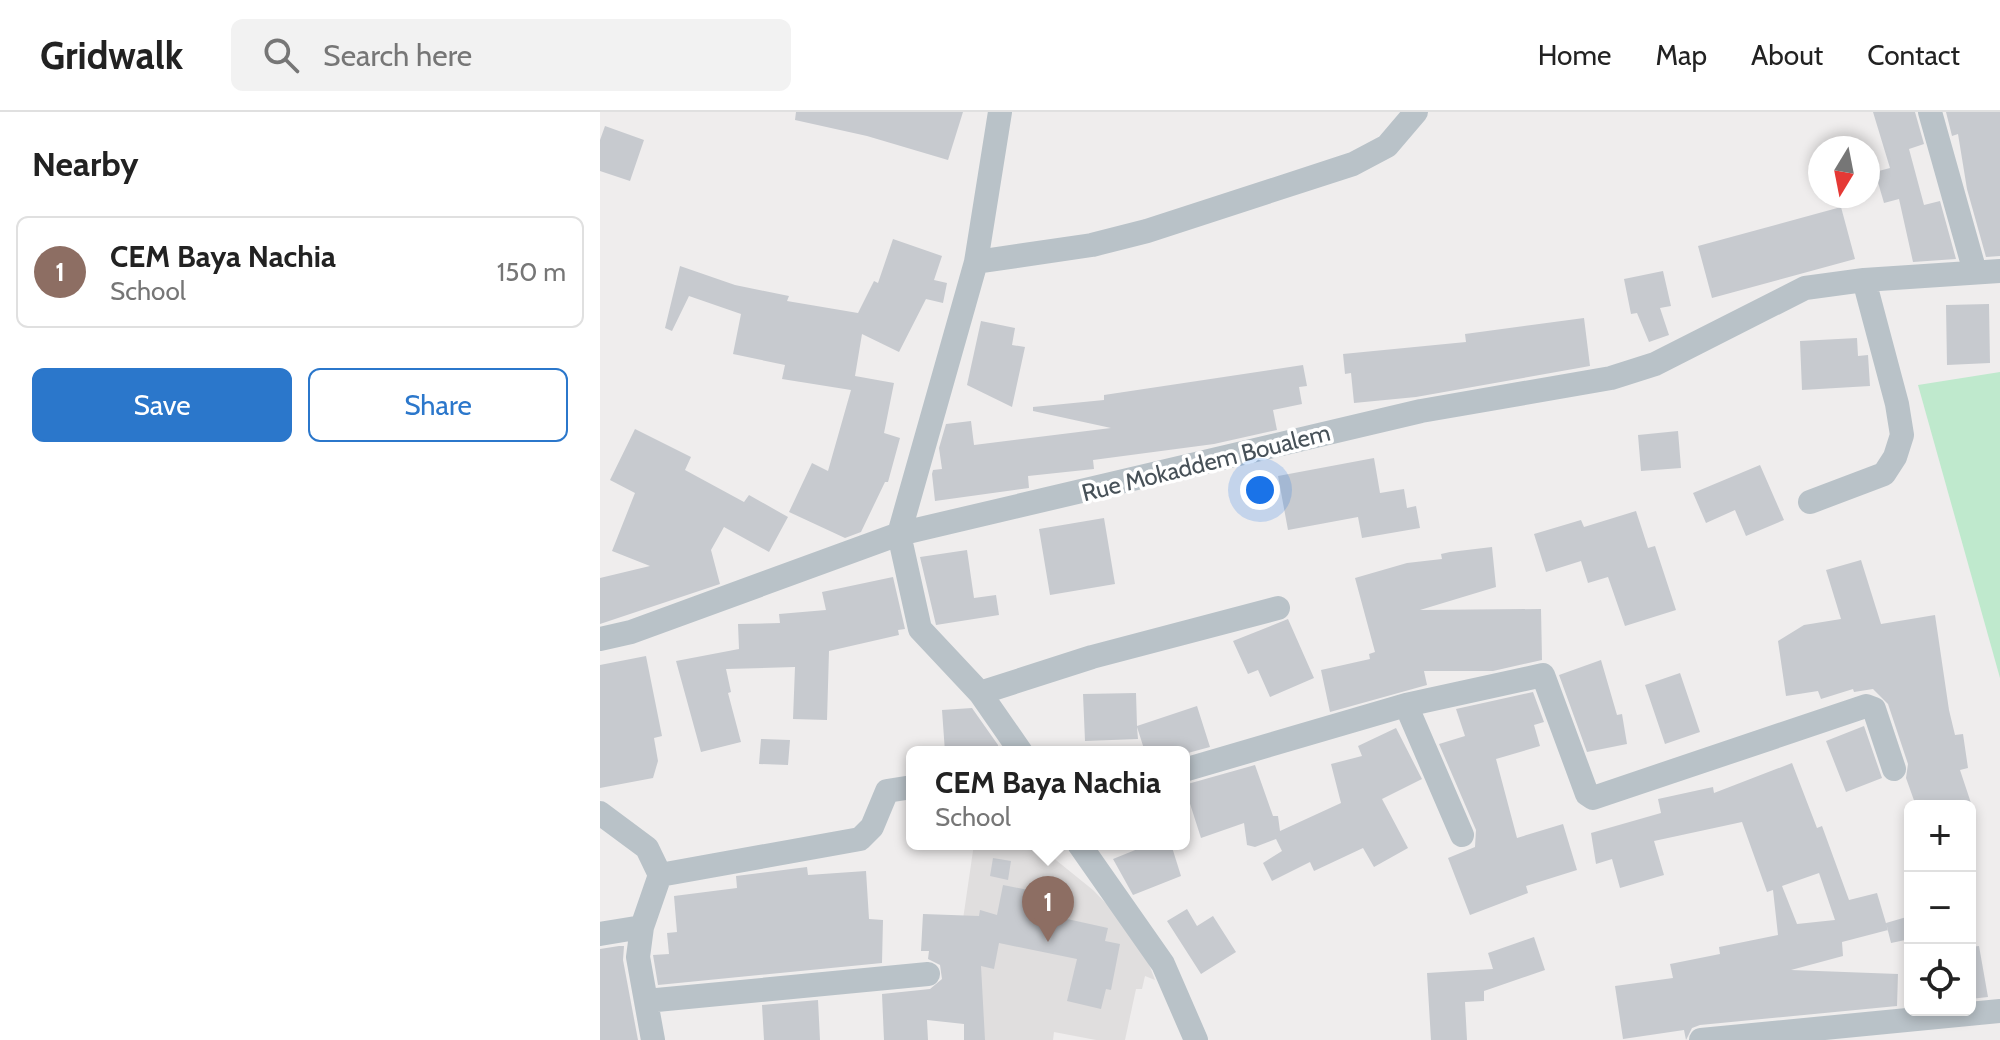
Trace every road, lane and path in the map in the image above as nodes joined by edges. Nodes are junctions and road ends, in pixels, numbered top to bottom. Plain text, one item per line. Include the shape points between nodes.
1 (1000, 112) edge
2 (1416, 112) edge
3 (1930, 112) edge
4 (976, 262) junction
5 (2000, 271) edge
6 (1975, 272) junction
7 (1864, 280) junction
8 (1810, 502) dead end
9 (899, 534) junction
10 (1278, 608) dead end
11 (600, 639) edge
12 (980, 693) junction
13 (1406, 705) junction
14 (1017, 746) edge
15 (1190, 768) edge
16 (1894, 769) dead end
17 (906, 788) edge
18 (600, 813) edge
19 (1462, 835) dead end
20 (1083, 850) edge
21 (660, 875) junction
22 (642, 927) junction
23 (600, 934) edge
24 (928, 974) dead end
25 (646, 1001) junction
26 (2000, 1011) edge
27 (653, 1040) edge
28 (1196, 1040) edge
29 (1701, 1040) edge

1 - 4 street
2 - 4 street via 1387,146 1353,164 1092,245
3 - 6 street
4 - 9 street
5 - 6 street, Rue Mokaddem Boualem
6 - 7 street, Rue Mokaddem Boualem
7 - 8 street via 1902,435 1884,474
7 - 9 street, Rue Mokaddem Boualem via 1805,288 1655,364 1611,378 1421,411
9 - 11 street, Rue Mokaddem Boualem
9 - 12 street via 920,629
10 - 12 street
12 - 14 street
13 - 15 street
13 - 16 street via 1543,675 1587,794 1593,798 1866,706 1874,709
13 - 19 street
17 - 21 street via 887,791 872,827 860,839
18 - 21 street via 647,848
20 - 28 street via 1163,964
21 - 22 street
22 - 23 street
22 - 25 street via 638,957
24 - 25 street
25 - 27 street
26 - 29 street

